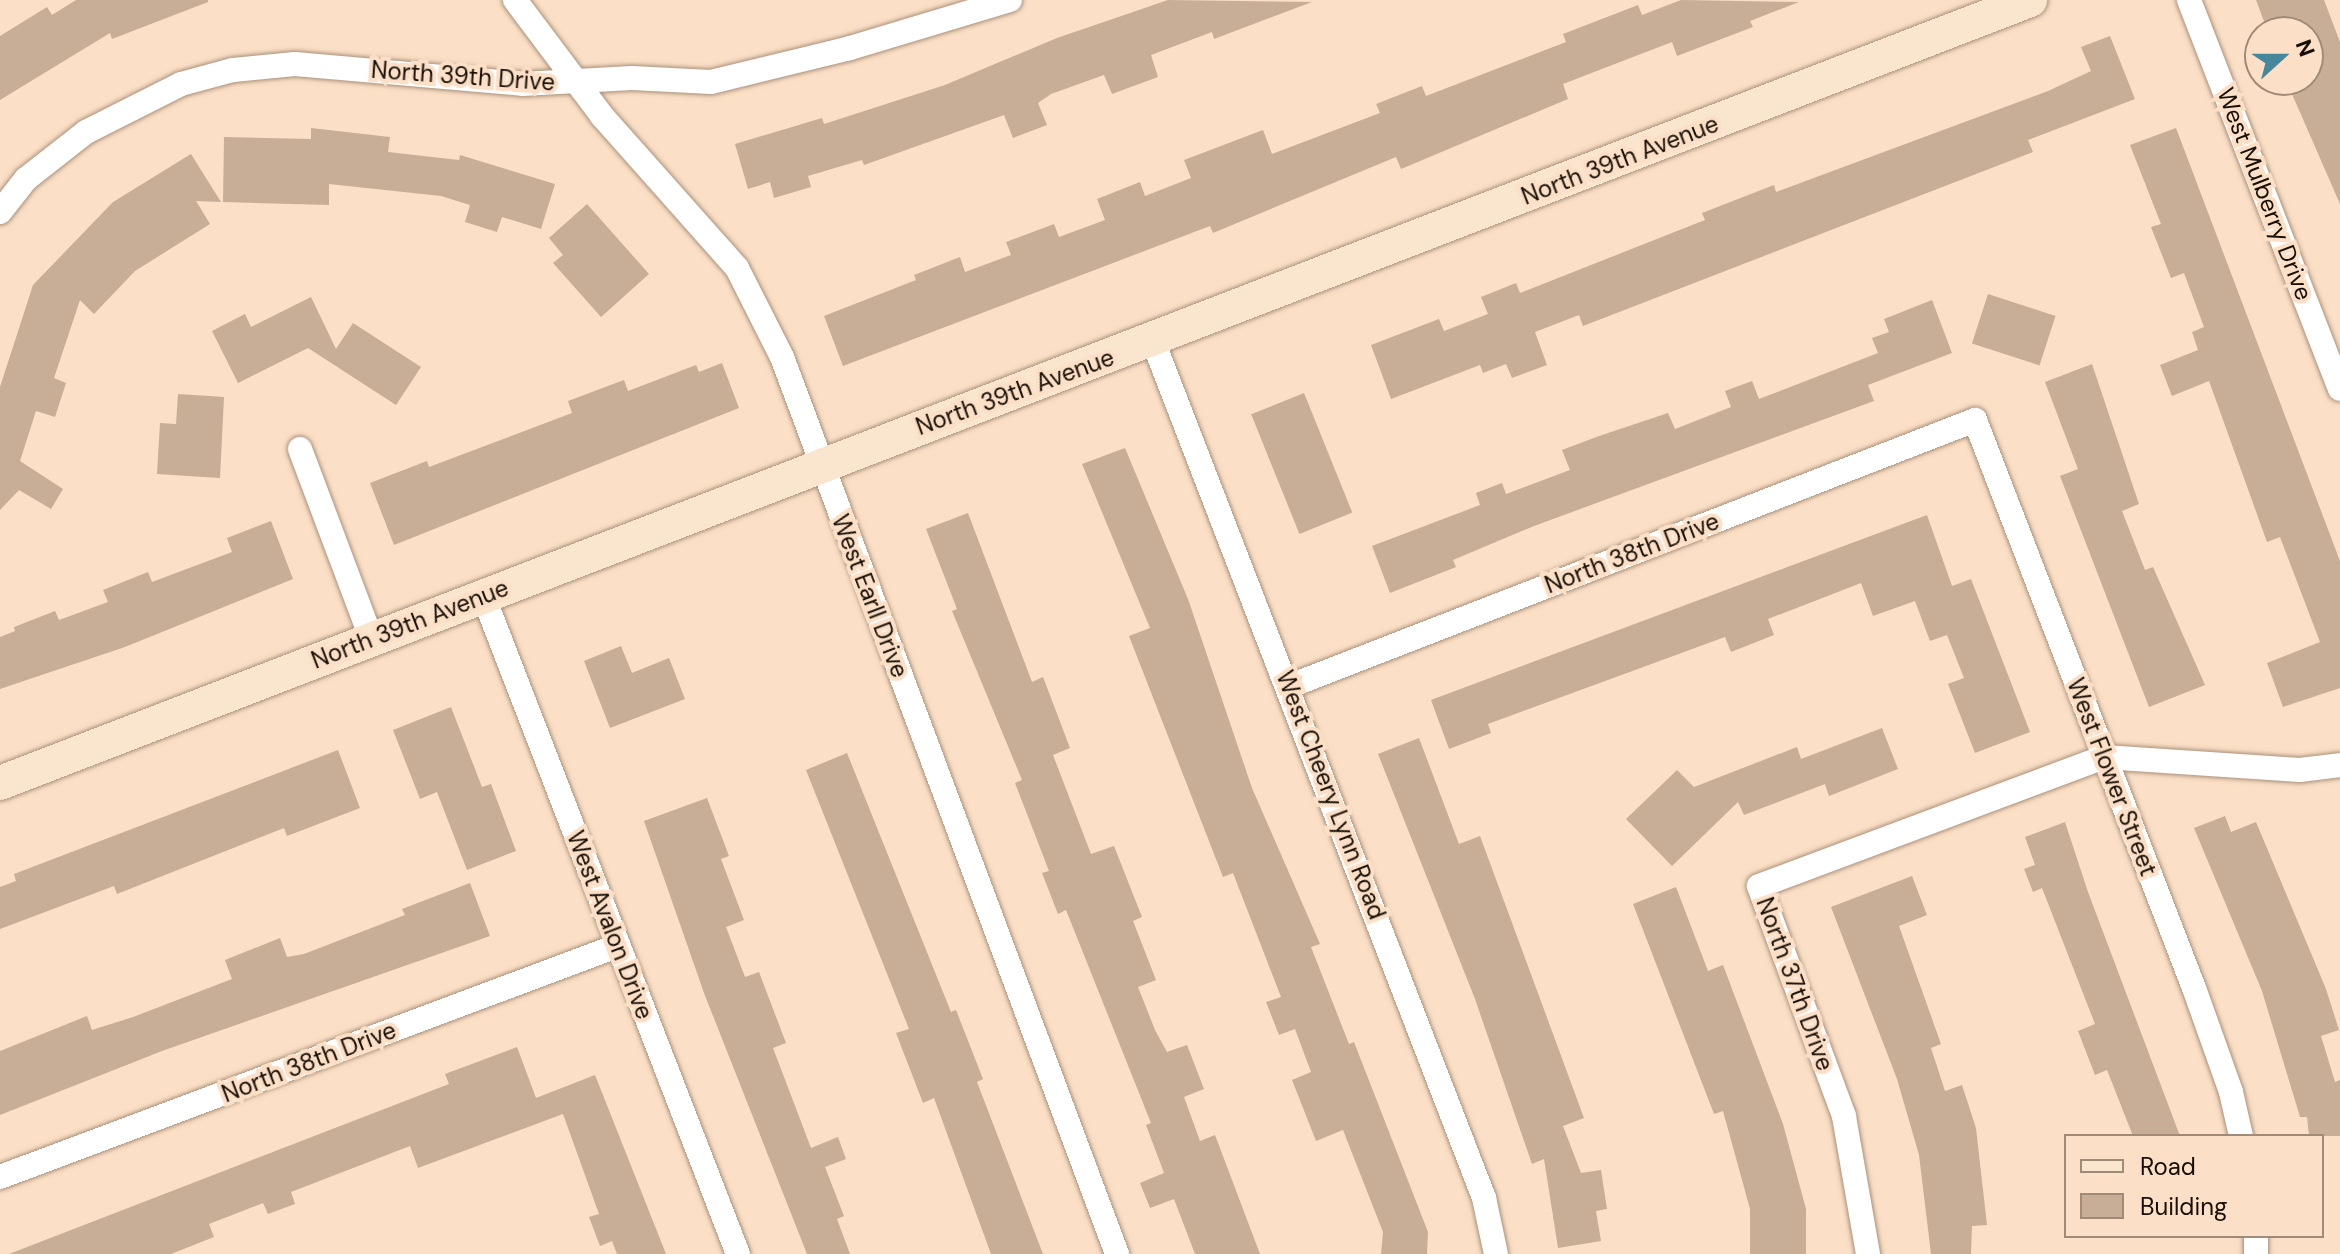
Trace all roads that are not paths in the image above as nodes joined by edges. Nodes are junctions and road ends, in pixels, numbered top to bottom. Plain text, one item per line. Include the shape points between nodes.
1 (515, 0) edge
2 (1010, 0) edge
3 (2030, 0) edge
4 (2189, 0) edge
5 (577, 82) junction
6 (0, 212) edge
7 (1153, 341) junction
8 (2340, 389) edge
9 (1975, 420) joint
10 (300, 449) dead end
11 (820, 463) junction
12 (483, 595) junction
13 (371, 638) junction
14 (1290, 686) junction
15 (2104, 757) junction
16 (2340, 765) edge
17 (0, 783) edge
18 (617, 946) junction
19 (2241, 1134) edge
20 (0, 1177) edge
21 (738, 1254) edge
22 (1117, 1254) edge
23 (1496, 1254) edge
24 (1868, 1254) edge

1 - 5 street, West Earll Drive
2 - 5 street, North 39th Drive via 711,82
3 - 7 street, North 39th Avenue
4 - 8 street, West Mulberry Drive
5 - 6 street, North 39th Drive via 522,84 295,64 233,70 181,84 86,132 26,179
5 - 11 street, West Earll Drive via 737,268 782,357
7 - 11 street, North 39th Avenue
7 - 14 street, West Cheery Lynn Road
9 - 14 street, North 38th Drive
9 - 15 street, West Flower Street
10 - 13 street
11 - 12 street, North 39th Avenue
11 - 22 street, West Earll Drive
12 - 13 street, North 39th Avenue
12 - 18 street, West Avalon Drive
13 - 17 street, North 39th Avenue
14 - 23 street, West Cheery Lynn Road via 1484,1198
15 - 16 street via 2300,770
15 - 19 street, West Flower Street via 2194,988
15 - 24 street, North 37th Drive via 1759,886 1844,1116
18 - 20 street, North 38th Drive
18 - 21 street, West Avalon Drive

